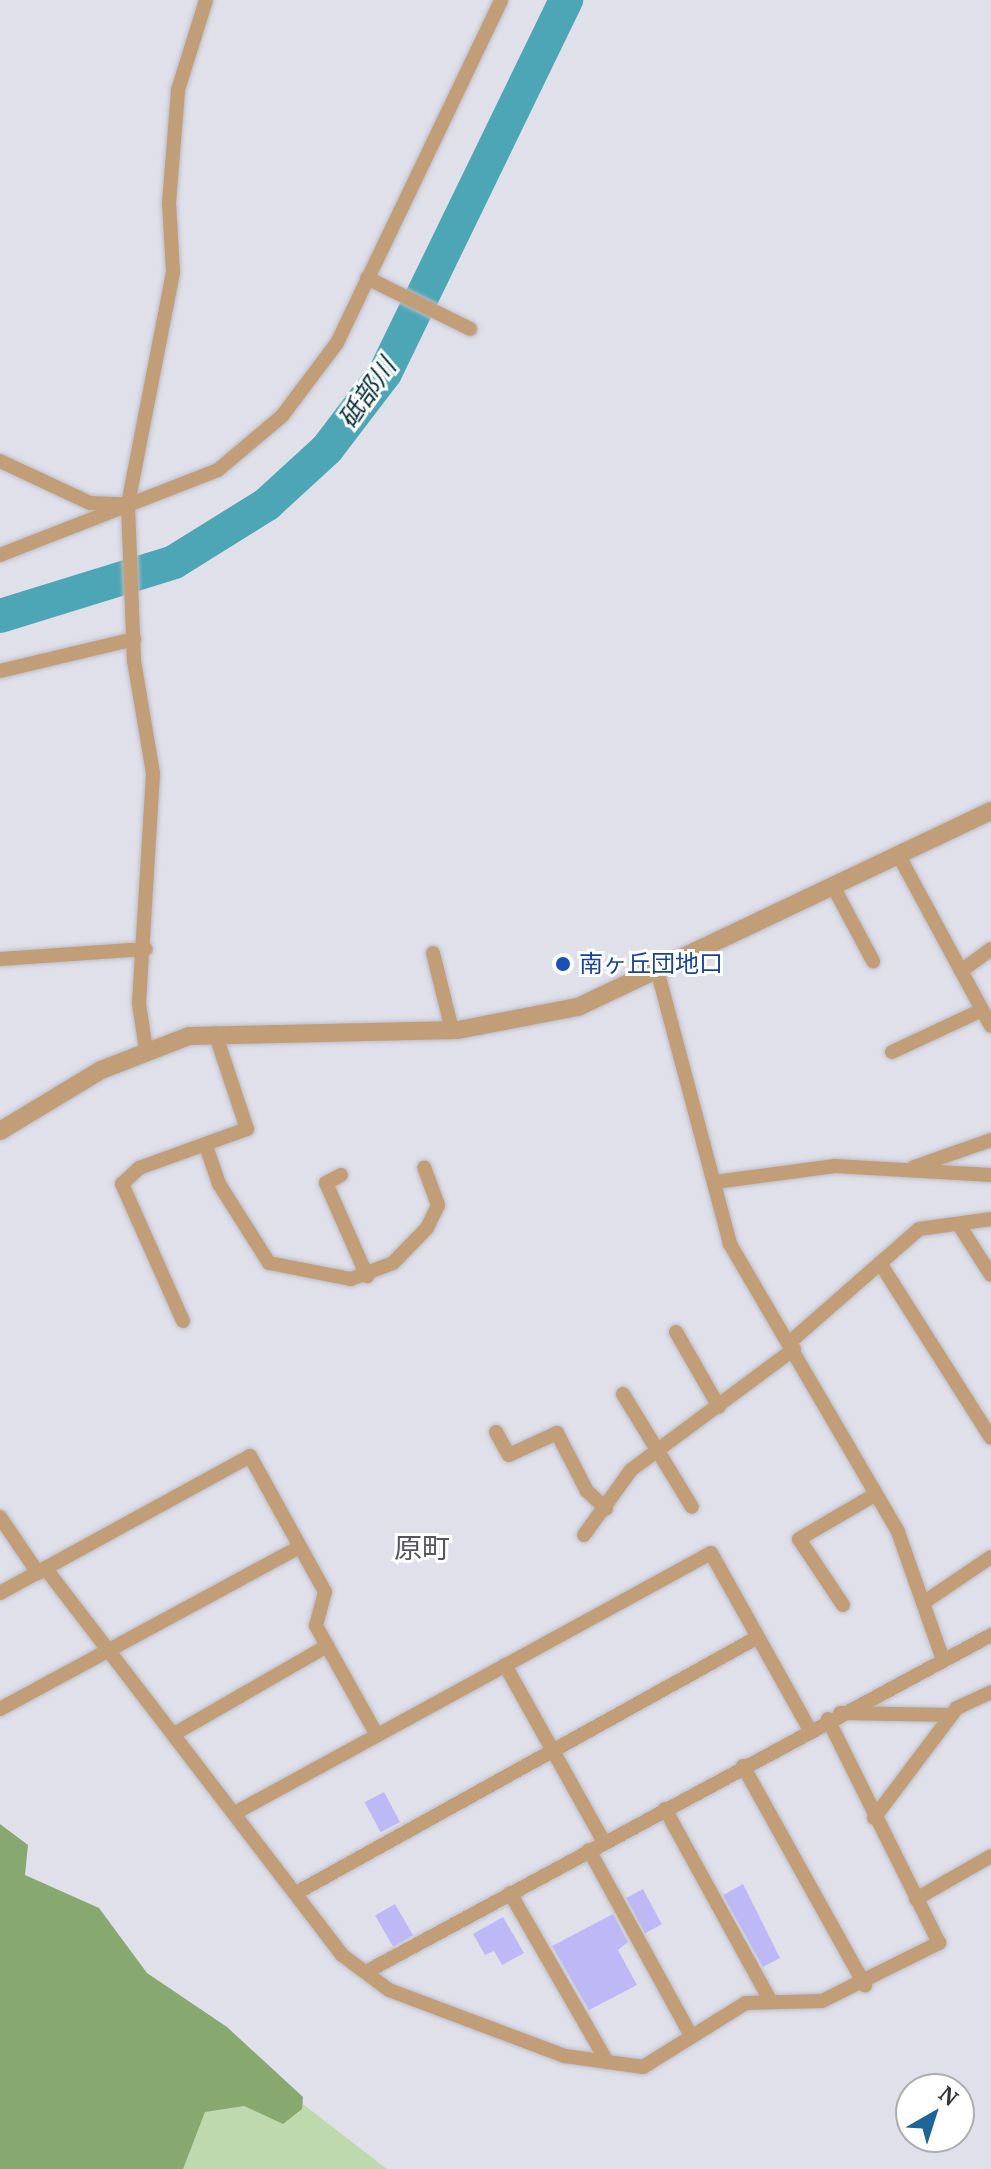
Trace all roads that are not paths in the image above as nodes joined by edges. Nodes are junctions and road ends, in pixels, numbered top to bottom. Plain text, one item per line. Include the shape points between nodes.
1 (206, 0) edge
2 (501, 0) edge
3 (371, 280) junction
4 (467, 327) dead end
5 (0, 461) edge
6 (128, 512) junction
7 (0, 555) edge
8 (134, 632) junction
9 (0, 671) edge
10 (991, 811) edge
11 (899, 856) junction
12 (834, 888) junction
13 (146, 949) junction
14 (991, 949) edge
15 (433, 953) dead end
16 (0, 959) edge
17 (873, 961) dead end
18 (961, 971) junction
19 (658, 973) junction
20 (982, 1010) junction
21 (991, 1026) edge
22 (452, 1030) junction
23 (215, 1033) junction
24 (146, 1050) junction
25 (892, 1052) dead end
26 (0, 1131) edge
27 (991, 1140) edge
28 (206, 1146) junction
29 (424, 1167) dead end
30 (906, 1170) junction
31 (341, 1175) dead end
32 (991, 1175) edge
33 (715, 1182) junction
34 (991, 1219) edge
35 (959, 1225) junction
36 (880, 1263) junction
37 (991, 1275) edge
38 (367, 1276) junction
39 (183, 1321) dead end
40 (676, 1332) dead end
41 (792, 1346) junction
42 (623, 1394) dead end
43 (719, 1407) junction
44 (496, 1432) dead end
45 (991, 1438) edge
46 (657, 1449) junction
47 (876, 1494) junction
48 (692, 1507) dead end
49 (606, 1509) junction
50 (0, 1517) edge
51 (584, 1535) dead end
52 (300, 1547) junction
53 (991, 1557) edge
54 (42, 1571) junction
55 (0, 1593) edge
56 (923, 1603) junction
57 (843, 1605) dead end
58 (991, 1635) edge
59 (758, 1637) junction
60 (327, 1646) junction
61 (108, 1649) junction
62 (942, 1657) junction
63 (505, 1665) junction
64 (991, 1692) edge
65 (0, 1709) edge
66 (951, 1715) junction
67 (834, 1716) junction
68 (810, 1730) junction
69 (174, 1734) junction
70 (377, 1735) junction
71 (553, 1751) junction
72 (743, 1766) junction
73 (665, 1809) junction
74 (235, 1813) junction
75 (874, 1818) junction
76 (604, 1842) junction
77 (589, 1850) junction
78 (991, 1856) edge
79 (296, 1893) junction
80 (510, 1893) junction
81 (916, 1899) junction
82 (366, 1972) junction
83 (865, 1985) junction
84 (771, 2002) junction
85 (692, 2037) junction
86 (607, 2062) junction

1 - 6 street via 178,90 169,203 173,272
2 - 3 street
3 - 4 street
3 - 6 street via 318,372 264,434 218,470
5 - 6 street via 90,503
6 - 7 street
6 - 8 street
8 - 9 street
8 - 13 street via 153,773
10 - 11 street
11 - 12 street
11 - 18 street
12 - 17 street
12 - 19 street
13 - 16 street
13 - 24 street via 139,1003
14 - 18 street
15 - 22 street
18 - 20 street
19 - 22 street via 544,1018
19 - 33 street
20 - 21 street
20 - 25 street
22 - 23 street
23 - 24 street
23 - 28 street via 247,1129
24 - 26 street
27 - 30 street
28 - 38 street via 219,1184 269,1263
28 - 39 street via 139,1168 122,1184
29 - 38 street via 438,1205 434,1216 405,1253
30 - 32 street
30 - 33 street via 789,1169
31 - 38 street via 326,1183
33 - 41 street via 730,1244
34 - 35 street
35 - 36 street via 919,1229
35 - 37 street
36 - 41 street
36 - 45 street
40 - 43 street
41 - 43 street
41 - 47 street
42 - 46 street
43 - 46 street
44 - 49 street via 509,1455 557,1433 587,1491
46 - 48 street
46 - 49 street via 631,1470
47 - 56 street
47 - 57 street via 799,1539
49 - 51 street
50 - 54 street
52 - 54 street via 250,1456
52 - 60 street via 325,1592 316,1626
52 - 61 street
53 - 56 street
54 - 55 street
54 - 61 street
56 - 62 street
58 - 62 street
59 - 63 street via 711,1553
59 - 68 street
59 - 71 street
60 - 69 street
60 - 70 street
61 - 65 street
61 - 69 street
62 - 67 street
63 - 70 street
63 - 71 street
64 - 66 street
66 - 67 street
66 - 75 street
67 - 68 street
67 - 75 street
68 - 72 street
69 - 74 street
70 - 74 street
71 - 76 street
71 - 79 street
72 - 73 street
72 - 83 street
73 - 76 street
73 - 84 street
74 - 79 street
75 - 81 street
76 - 77 street
77 - 80 street
77 - 85 street
78 - 81 street
79 - 82 street via 342,1955
80 - 82 street
80 - 86 street
81 - 83 street via 939,1943
82 - 86 street via 389,1990 515,2043
83 - 84 street via 822,2001
84 - 85 street via 746,2003
85 - 86 street via 643,2067

